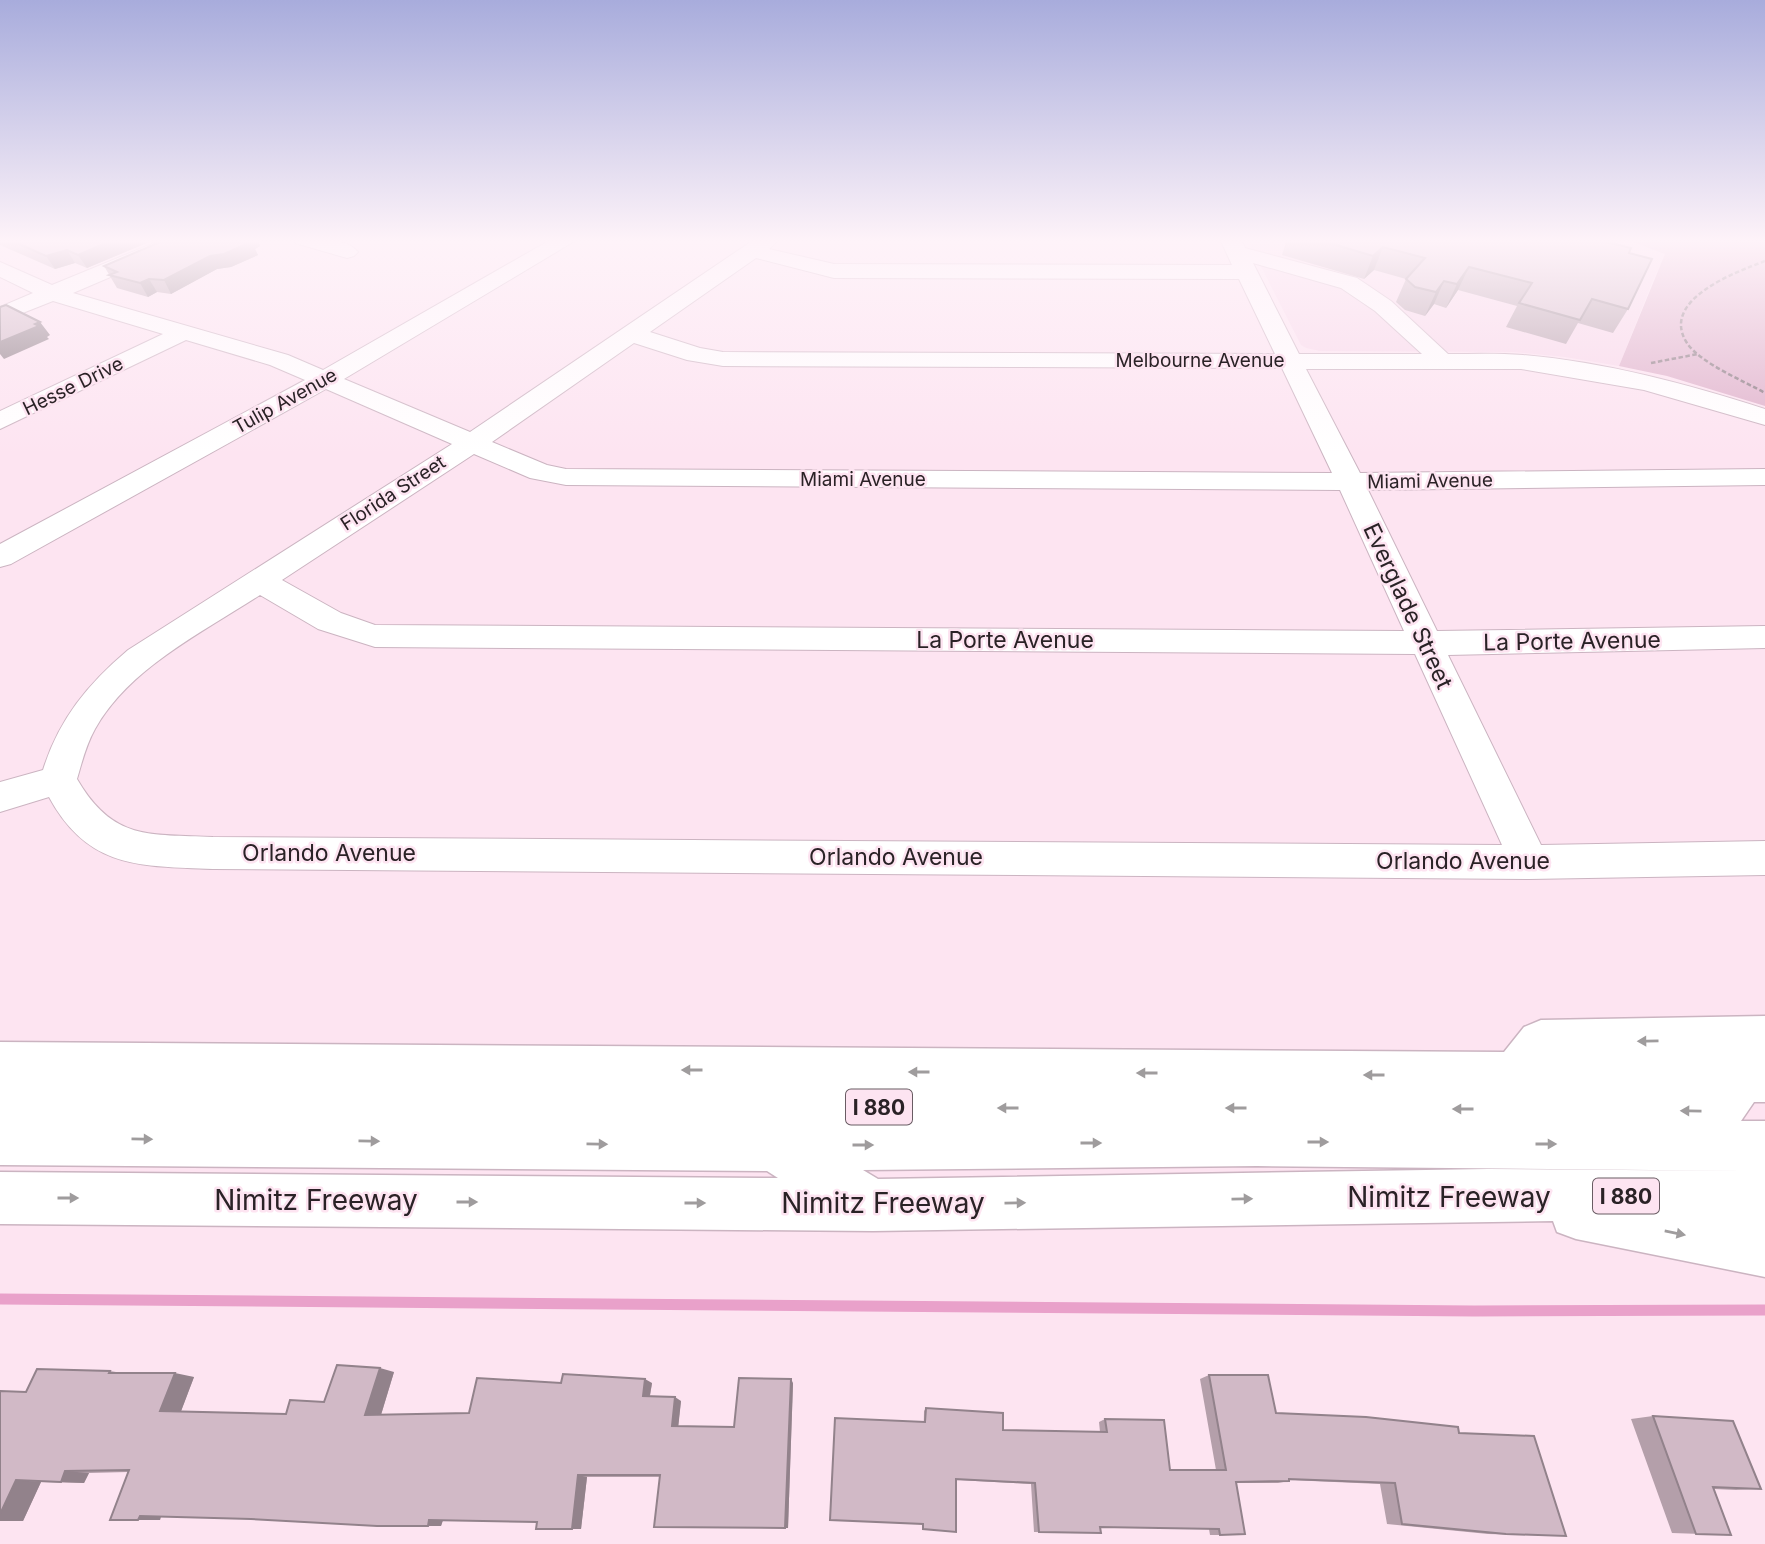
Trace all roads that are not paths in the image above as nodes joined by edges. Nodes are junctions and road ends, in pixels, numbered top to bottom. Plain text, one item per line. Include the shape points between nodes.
1 (113, 311) edge
2 (443, 311) edge
3 (665, 311) edge
4 (1265, 311) edge
5 (1389, 311) edge
6 (185, 332) junction
7 (632, 334) junction
8 (1289, 360) junction
9 (1441, 362) junction
10 (324, 380) junction
11 (1765, 417) edge
12 (0, 421) edge
13 (471, 443) junction
14 (1765, 477) edge
15 (1350, 481) junction
16 (0, 557) edge
17 (259, 581) junction
18 (1765, 637) edge
19 (1425, 642) junction
20 (58, 780) junction
21 (0, 797) edge
22 (1765, 858) edge
23 (1529, 862) junction
24 (1765, 1038) edge
25 (0, 1065) edge
26 (1516, 1076) junction
27 (1753, 1078) edge
28 (0, 1103) edge
29 (0, 1140) edge
30 (770, 1146) junction
31 (1765, 1146) edge
32 (1488, 1195) junction
33 (1765, 1197) edge
34 (0, 1198) edge
35 (873, 1205) junction
36 (1765, 1250) edge

1 - 6 street, Miami Avenue
2 - 10 street, Tulip Avenue
3 - 7 street, Florida Street
4 - 8 street, Everglade Street
5 - 9 street
6 - 10 street, Miami Avenue via 260,353
6 - 12 street, Hesse Drive
7 - 8 street, Melbourne Avenue via 723,359
7 - 13 street, Florida Street
8 - 9 street, Melbourne Avenue
8 - 15 street, Everglade Street
9 - 11 street, Melbourne Avenue via 1521,362 1580,369 1681,390
10 - 13 street, Miami Avenue
10 - 16 street, Tulip Avenue
13 - 15 street, Miami Avenue via 540,472 566,477
13 - 17 street, Florida Street
14 - 15 street, Miami Avenue
15 - 19 street, Everglade Street
17 - 19 street, La Porte Avenue via 338,626 376,636
17 - 20 street, Florida Street via 104,688 77,726
18 - 19 street, La Porte Avenue
19 - 23 street, Everglade Street
20 - 21 street
20 - 23 street, Orlando Avenue via 86,824 107,840 137,849
22 - 23 street, Orlando Avenue
24 -> 26 highway via 1541,1043
26 -> 25 highway, I 880
26 - 27 highway, I 880
27 -> 28 highway, I 880 via 1718,1111
29 -> 30 highway, I 880
30 -> 31 highway, I 880 via 1243,1142
30 - 35 highway
32 - 33 highway, Nimitz Freeway / I 880
35 -> 32 highway, Nimitz Freeway / I 880
32 -> 36 highway
34 -> 35 highway, Nimitz Freeway / I 880

